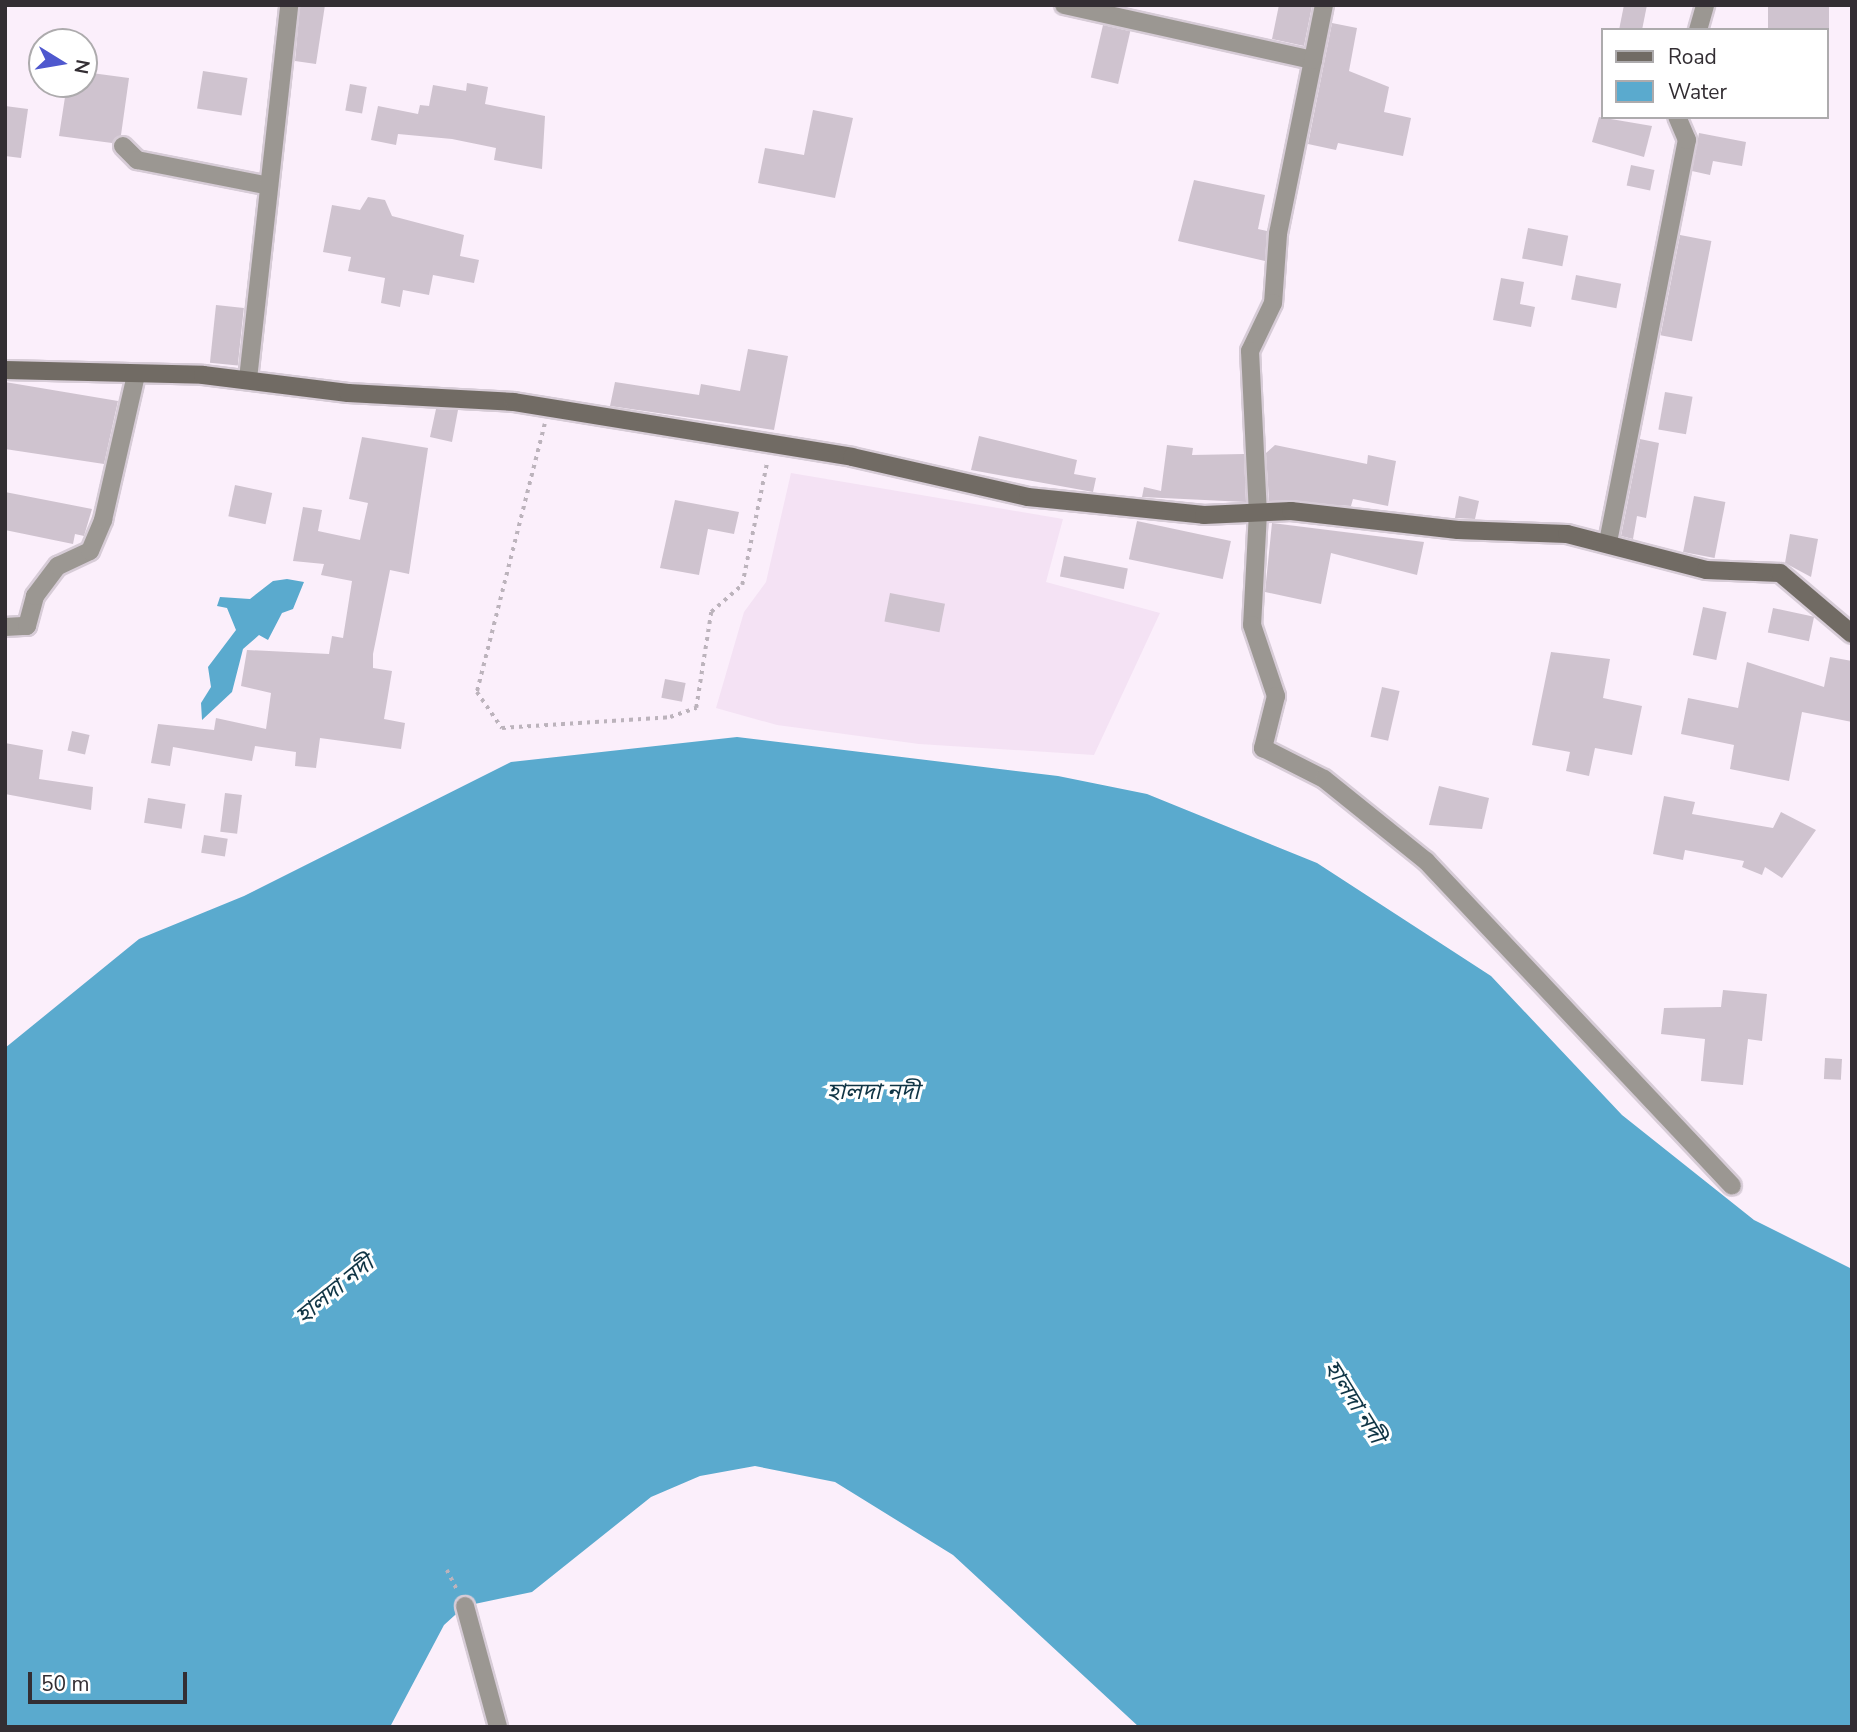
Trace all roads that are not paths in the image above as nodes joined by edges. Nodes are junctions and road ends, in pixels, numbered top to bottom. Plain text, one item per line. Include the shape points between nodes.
1 (289, 5) edge
2 (1064, 5) edge
3 (1324, 5) edge
4 (1705, 5) edge
5 (1699, 28) edge
6 (1313, 60) junction
7 (1678, 119) edge
8 (123, 146) dead end
9 (265, 185) junction
10 (5, 370) edge
11 (136, 375) junction
12 (248, 379) junction
13 (1258, 512) junction
14 (1608, 542) junction
15 (5, 627) edge
16 (1852, 635) edge
17 (1732, 1186) dead end
18 (465, 1606) dead end
19 (498, 1727) edge

1 - 9 street
2 - 6 street
3 - 6 street
4 - 5 street
6 - 13 street via 1278,234 1273,303 1250,351
7 - 14 street via 1687,141
8 - 9 street via 137,160
9 - 12 street
10 - 11 street
11 - 12 street
11 - 15 street via 103,520 90,551 58,566 35,596 27,626
12 - 13 street via 545,408 852,457 1028,497 1204,515
13 - 14 street
13 - 17 street via 1252,625 1276,696 1263,748 1324,779 1426,861
14 - 16 street via 1706,570 1780,573
18 - 19 street

